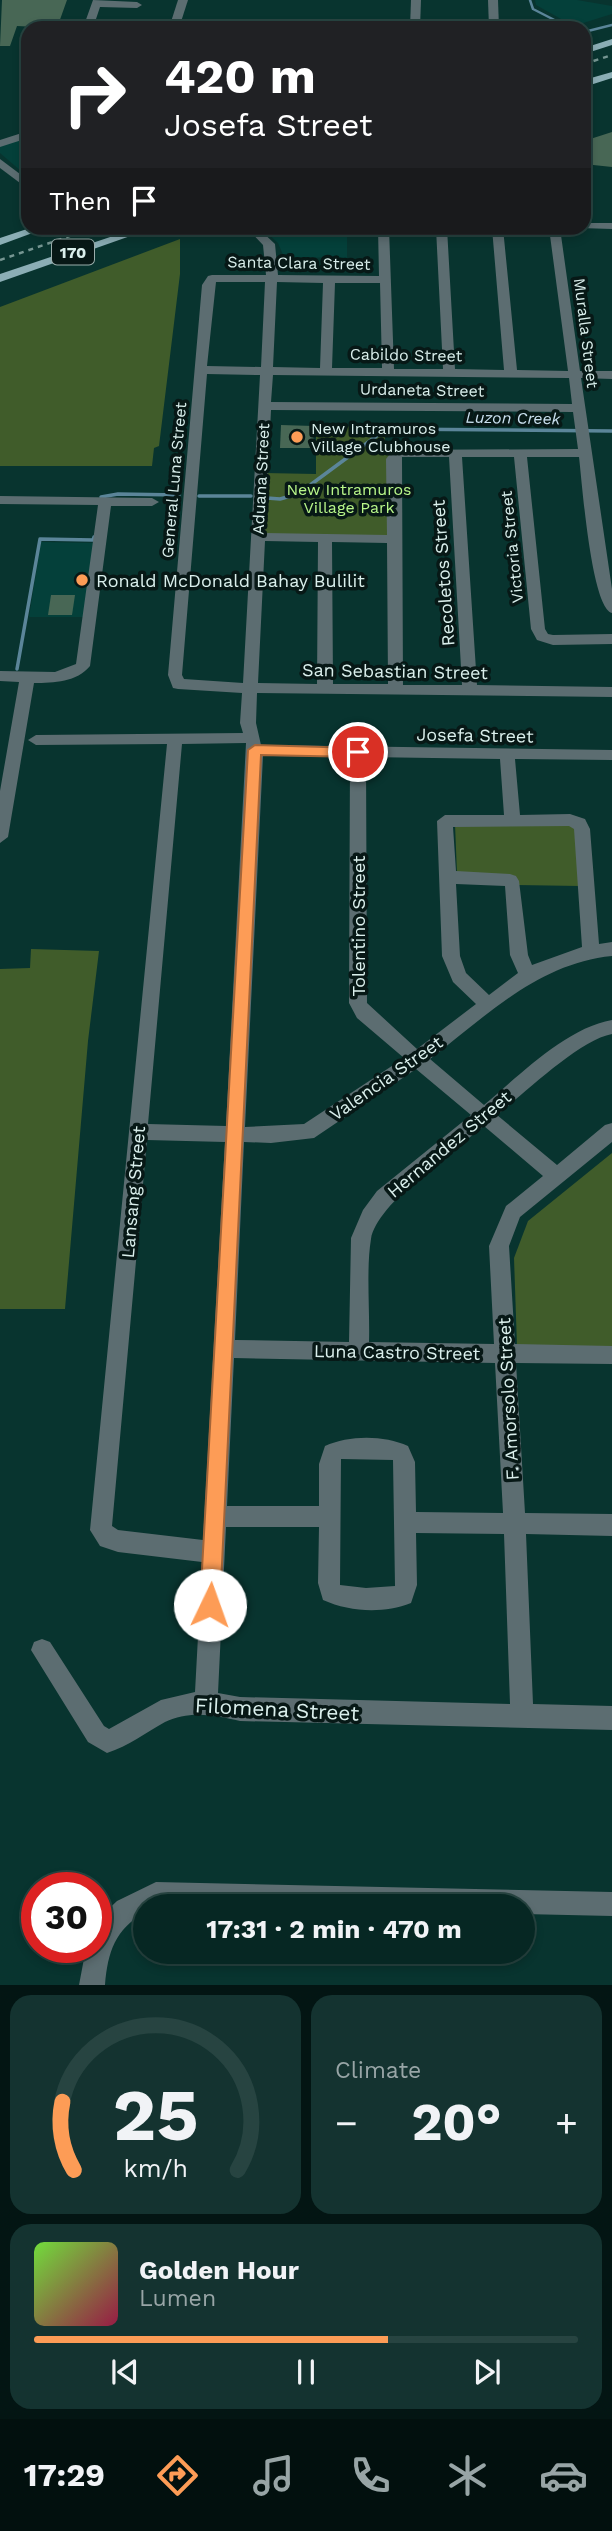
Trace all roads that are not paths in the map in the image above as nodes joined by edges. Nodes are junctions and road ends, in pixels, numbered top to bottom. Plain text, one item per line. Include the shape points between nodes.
1 (183, 0) edge
2 (416, 0) edge
3 (494, 0) edge
4 (98, 2) edge
5 (137, 5) dead end
6 (91, 21) edge
7 (176, 21) edge
8 (415, 21) edge
9 (494, 21) edge
10 (612, 42) edge
11 (591, 49) edge
12 (612, 75) edge
13 (591, 82) edge
14 (21, 136) edge
15 (0, 144) edge
16 (0, 162) edge
17 (21, 180) edge
18 (591, 226) edge
19 (612, 226) edge
20 (21, 235) edge
21 (126, 235) edge
22 (259, 235) edge
23 (384, 235) edge
24 (442, 235) edge
25 (499, 235) edge
26 (556, 235) edge
27 (0, 242) edge
28 (0, 278) edge
29 (212, 279) joint
30 (271, 279) junction
31 (329, 279) junction
32 (386, 280) junction
33 (200, 370) junction
34 (267, 370) junction
35 (326, 371) junction
36 (388, 372) junction
37 (449, 373) junction
38 (511, 373) junction
39 (573, 374) junction
40 (612, 374) edge
41 (265, 406) junction
42 (578, 408) junction
43 (454, 452) junction
44 (520, 453) junction
45 (585, 453) junction
46 (0, 500) edge
47 (105, 501) junction
48 (152, 502) dead end
49 (258, 537) junction
50 (325, 538) junction
51 (393, 538) junction
52 (607, 570) edge
53 (612, 608) edge
54 (612, 639) edge
55 (0, 676) edge
56 (28, 676) junction
57 (178, 684) joint
58 (249, 688) junction
59 (325, 689) junction
60 (396, 690) junction
61 (470, 691) junction
62 (612, 692) edge
63 (175, 737) junction
64 (36, 740) dead end
65 (254, 744) junction
66 (358, 752) junction
67 (507, 754) junction
68 (612, 755) edge
69 (512, 820) junction
70 (0, 837) edge
71 (448, 877) junction
72 (612, 949) edge
73 (591, 950) junction
74 (528, 975) junction
75 (487, 1004) junction
76 (612, 1027) edge
77 (418, 1058) junction
78 (484, 1115) junction
79 (612, 1131) edge
80 (138, 1132) junction
81 (234, 1135) junction
82 (556, 1177) junction
83 (223, 1349) junction
84 (359, 1351) junction
85 (506, 1354) junction
86 (612, 1355) edge
87 (215, 1516) junction
88 (330, 1517) junction
89 (405, 1522) junction
90 (612, 1525) edge
91 (515, 1526) junction
92 (213, 1552) junction
93 (42, 1650) dead end
94 (206, 1701) junction
95 (522, 1717) junction
96 (612, 1718) edge
97 (612, 1904) edge
98 (92, 1985) edge

1 - 7 street
2 - 8 street
3 - 9 street
4 - 5 street
4 - 6 street
10 - 11 main road
12 - 13 main road
14 - 15 street
16 - 17 street
18 - 19 street
20 - 27 main road, 170
21 - 28 main road, 170
22 - 30 street, Aduana Street via 269,244
23 - 32 street
24 - 37 street
25 - 38 street
26 - 39 street, Muralla Street
29 - 30 street, Santa Clara Street
29 - 33 street, General Luna Street
30 - 31 street, Santa Clara Street
30 - 34 street, Aduana Street
31 - 32 street, Santa Clara Street
31 - 35 street
32 - 36 street
33 - 34 street, Cabildo Street
33 - 57 street, General Luna Street via 175,675
34 - 35 street, Cabildo Street
34 - 41 street, Aduana Street
35 - 36 street, Cabildo Street
36 - 37 street, Cabildo Street
37 - 38 street, Cabildo Street
38 - 39 street, Cabildo Street
39 - 40 street, Cabildo Street
39 - 42 street, Muralla Street
41 - 42 street, Urdaneta Street
41 - 49 street, Aduana Street
42 - 45 street, Muralla Street
43 - 44 street
43 - 51 street via 398,453 393,459
43 - 61 street, Recoletos Street
44 - 45 street
44 - 54 street, Victoria Street via 542,638
45 - 52 street, Muralla Street
46 - 47 street
47 - 48 street
47 - 56 street via 83,666 76,674
49 - 50 street
49 - 58 street, Aduana Street
50 - 51 street
50 - 59 street
51 - 60 street
52 - 53 street, Muralla Street via 604,590
55 - 56 street
56 - 70 street
57 - 58 street, San Sebastian Street
58 - 59 street, San Sebastian Street
58 - 65 street, Aduana Street via 248,723
59 - 60 street, San Sebastian Street
60 - 61 street, San Sebastian Street
61 - 62 street, San Sebastian Street
63 - 64 street, Josefa Street
63 - 65 street, Josefa Street
63 - 80 street, Lansang Street
65 - 66 street, Josefa Street
65 - 81 street, Aduana Street
66 - 67 street, Josefa Street
66 - 77 street, Tolentino Street via 358,1003 363,1013
67 - 68 street, Josefa Street
67 - 69 street
69 - 71 street via 445,821
69 - 73 street via 579,823
71 - 74 street via 510,880 519,954
71 - 75 street via 451,956 460,977
72 - 73 street, Valencia Street
73 - 74 street, Valencia Street
74 - 75 street, Valencia Street
75 - 77 street, Valencia Street
76 - 78 street, Hernandez Street via 595,1030
77 - 78 street, Tolentino Street
77 - 81 street, Valencia Street via 307,1132
78 - 82 street, Tolentino Street
78 - 84 street, Hernandez Street via 384,1197 370,1216 361,1238
79 - 82 street, F. Amorsolo Street
80 - 81 street, Valencia Street
80 - 92 street, Lansang Street via 101,1530 118,1541
81 - 83 street, Aduana Street
82 - 85 street, F. Amorsolo Street via 513,1212 499,1246
83 - 84 street, Luna Castro Street
83 - 87 street, Aduana Street
84 - 85 street, Luna Castro Street
85 - 86 street, Luna Castro Street
85 - 91 street, F. Amorsolo Street
87 - 88 street
87 - 92 street, Aduana Street
88 - 89 street via 332,1453 392,1449 401,1453 404,1461
88 - 89 street via 328,1583 339,1597 403,1595
89 - 91 street
90 - 91 street
91 - 95 street, F. Amorsolo Street
92 - 94 street, Aduana Street
93 - 94 street, Filomena Street via 96,1734 107,1741 174,1706
94 - 95 street, Filomena Street via 240,1709
95 - 96 street, Filomena Street
97 - 98 street via 156,1894 139,1901 105,1929 96,1951

